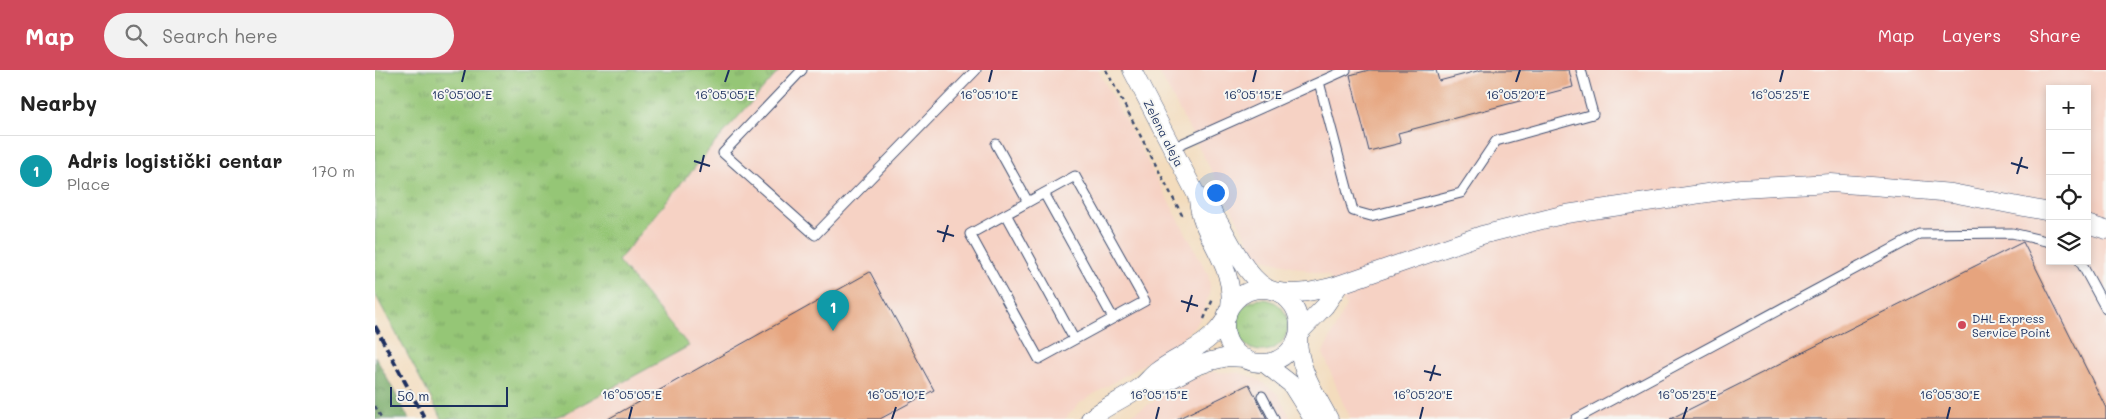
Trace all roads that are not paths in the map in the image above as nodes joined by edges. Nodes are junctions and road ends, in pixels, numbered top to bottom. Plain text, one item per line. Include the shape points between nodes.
1 (802, 70) edge
2 (976, 70) edge
3 (1132, 70) edge
4 (1346, 70) edge
5 (1581, 70) edge
6 (1319, 82) junction
7 (996, 144) dead end
8 (1172, 148) junction
9 (1044, 193) junction
10 (1197, 196) junction
11 (1028, 202) junction
12 (2046, 211) edge
13 (1006, 214) junction
14 (2091, 225) edge
15 (2106, 230) edge
16 (2046, 241) edge
17 (2082, 265) edge
18 (1340, 284) junction
19 (1273, 291) junction
20 (2106, 309) edge
21 (1229, 311) junction
22 (1113, 318) junction
23 (1298, 334) junction
24 (1075, 339) junction
25 (1245, 358) junction
26 (1264, 363) junction
27 (1140, 388) junction
28 (1262, 396) dead end
29 (1091, 419) edge
30 (1274, 419) edge
31 (1313, 419) edge
32 (1329, 419) edge
33 (1576, 419) edge

1 - 2 lane via 723,153 815,236
3 - 8 street, Zelena aleja
4 - 6 lane
5 - 6 lane via 1593,114 1496,141 1461,193 1371,216 1353,211
6 - 8 lane
7 - 11 lane
8 - 10 street, Zelena aleja
9 - 11 lane
9 - 22 lane
9 - 22 lane via 1075,176 1145,300
10 - 19 street, Zelena aleja via 1211,210 1242,263
10 - 21 street, Zelena aleja via 1199,212 1232,287
11 - 13 lane
12 - 18 street via 1952,194 1876,186 1831,183 1741,188 1566,214 1482,235
13 - 24 lane
13 - 24 lane via 970,234 1039,359
14 - 15 street
16 - 33 lane via 2012,233 1920,234
17 - 20 lane
18 - 19 street via 1316,291
18 - 23 street via 1325,306
19 - 21 street via 1263,289 1245,293
19 - 23 street, Zelena aleja via 1282,295 1294,308 1298,316
21 - 25 street, Zelena aleja via 1227,335 1231,345
21 - 27 street via 1217,332 1202,345 1155,372
22 - 24 lane
23 - 26 street via 1295,343 1283,356
23 - 32 street, Zelena aleja via 1300,364
25 - 26 street
25 - 27 street via 1211,361 1164,383
26 - 31 street via 1291,384
27 - 29 street via 1100,410
28 - 30 lane

